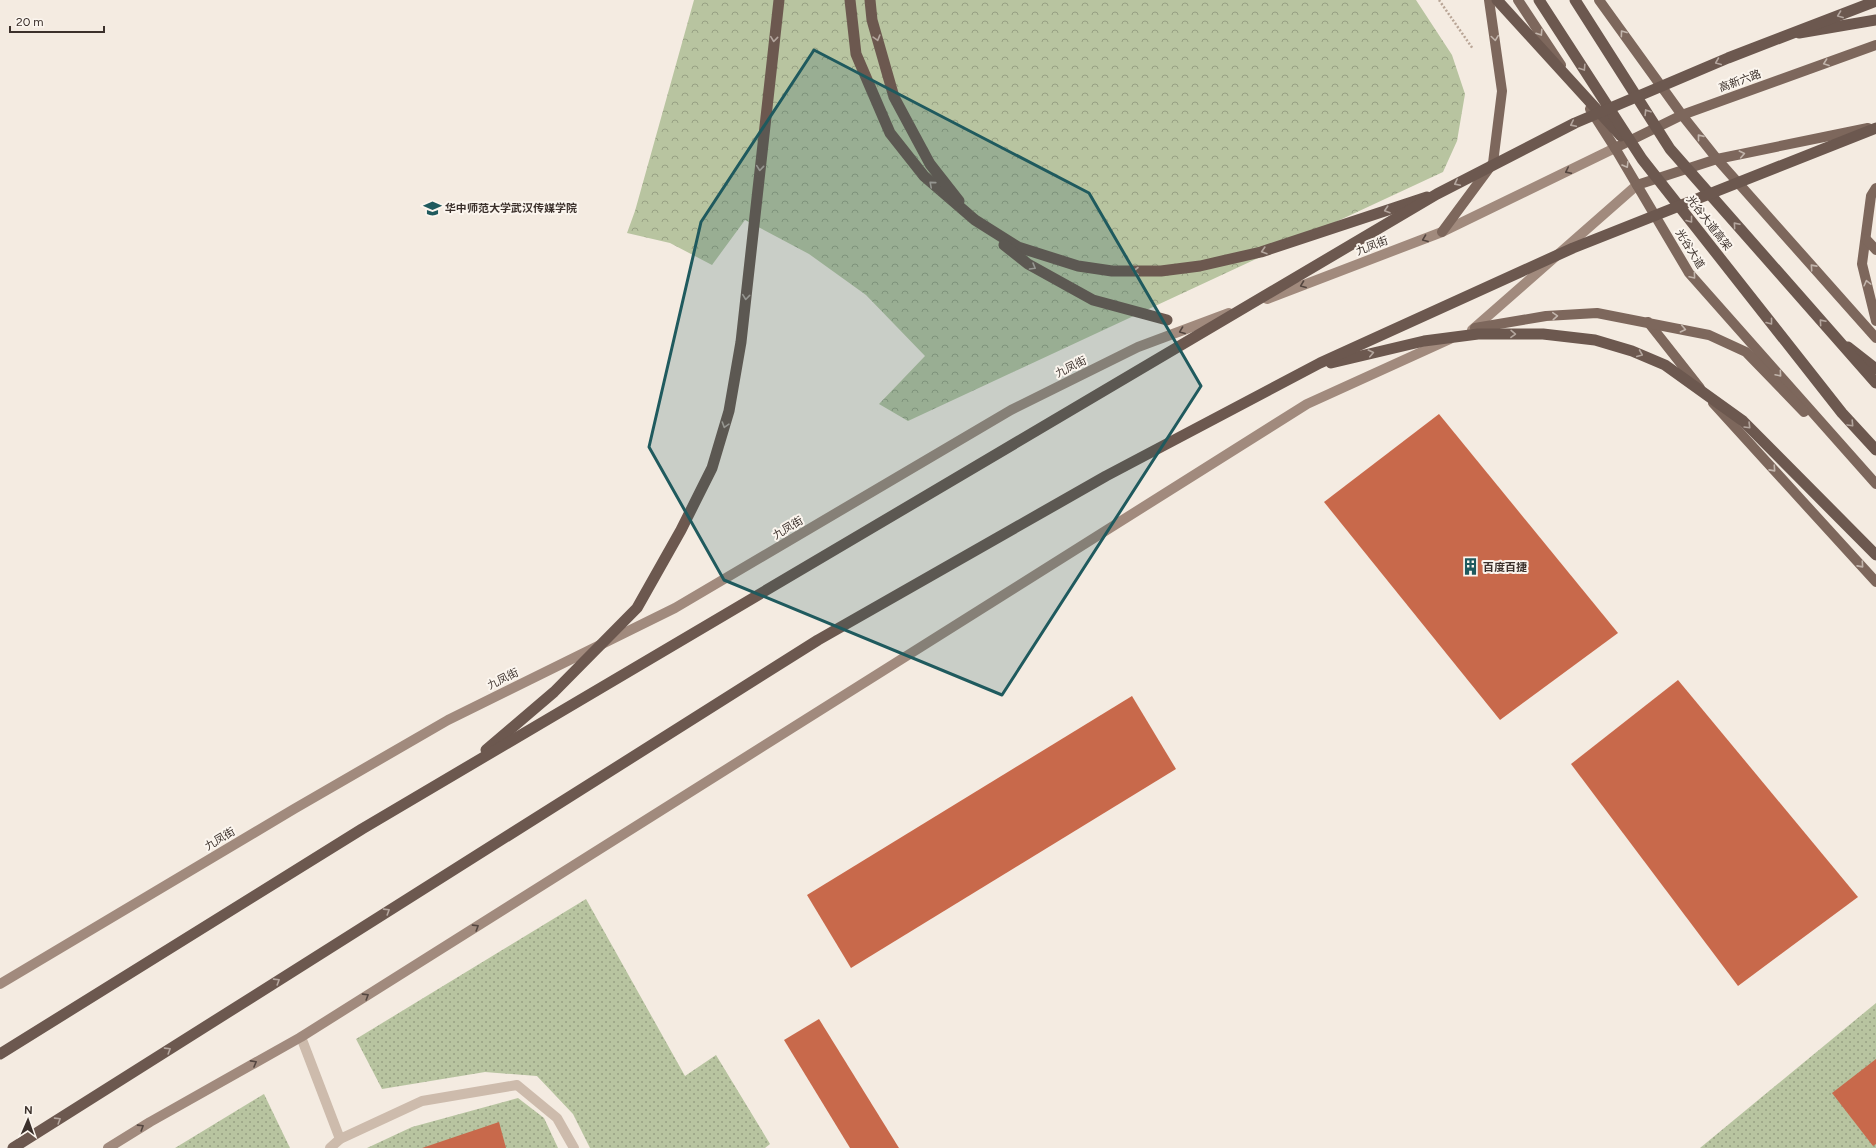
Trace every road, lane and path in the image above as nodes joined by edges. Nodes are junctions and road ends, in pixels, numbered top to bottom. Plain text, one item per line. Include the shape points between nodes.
1 (779, 0) edge
2 (850, 0) edge
3 (870, 0) edge
4 (1439, 0) edge
5 (1489, 0) edge
6 (1497, 0) edge
7 (1518, 0) edge
8 (1539, 0) edge
9 (1575, 0) edge
10 (1599, 0) edge
11 (1876, 1) edge
12 (1876, 20) edge
13 (1786, 36) junction
14 (1876, 45) edge
15 (1475, 52) dead end
16 (1682, 115) junction
17 (1876, 127) edge
18 (1616, 148) junction
19 (1642, 159) junction
20 (1717, 159) junction
21 (1637, 185) junction
22 (1876, 188) edge
23 (1437, 194) junction
24 (975, 220) junction
25 (1442, 232) junction
26 (1866, 238) junction
27 (1876, 250) edge
28 (1167, 320) dead end
29 (1876, 321) edge
30 (1648, 322) junction
31 (1475, 328) junction
32 (1835, 336) junction
33 (1876, 338) edge
34 (1876, 369) edge
35 (1306, 370) junction
36 (1876, 383) edge
37 (1876, 450) edge
38 (1876, 485) edge
39 (1876, 555) edge
40 (1876, 582) edge
41 (464, 769) junction
42 (0, 984) edge
43 (301, 1037) junction
44 (0, 1054) edge
45 (340, 1139) junction
46 (13, 1148) edge
47 (108, 1148) edge
48 (330, 1148) edge
49 (574, 1148) edge

1 -> 41 highway, bridge via 741,342 729,412 712,468 637,608 554,692
24 -> 2 highway via 924,176 890,133 856,54
3 -> 24 highway via 872,20 894,97 930,164
4 - 15 path
5 -> 25 main road via 1502,91 1493,163
6 - 19 highway, bridge
7 -> 18 main road, 光谷大道
8 -> 19 highway, 光谷大道高架, bridge
32 -> 9 highway, 光谷大道高架, bridge via 1670,149
16 -> 10 main road
11 -> 13 highway, bridge
12 - 13 highway, bridge
13 -> 23 highway, bridge via 1575,123
14 -> 16 main road, 高新六路
16 - 18 main road, 高新六路
20 -> 16 main road
20 -> 17 main road
17 - 35 highway, bridge via 1573,248
18 -> 21 main road, 光谷大道
18 -> 25 main road, 九凤街
19 -> 37 highway, 光谷大道高架, bridge via 1842,413
20 - 21 main road
33 -> 20 main road
21 - 31 main road
21 -> 38 main road, 光谷大道 via 1690,273
22 - 26 main road via 1871,196
23 -> 24 highway, bridge via 1261,252 1200,266 1161,271 1112,271 1078,266 1018,246
23 - 41 highway, bridge
24 -> 28 highway via 1028,264 1093,300
25 -> 42 main road, 九凤街 via 1138,347 1011,410 675,608 448,720
26 - 27 main road
29 -> 26 main road via 1862,264
31 -> 30 main road via 1546,316 1597,313
30 -> 38 main road via 1710,335 1746,352
30 -> 40 main road via 1705,394
43 -> 31 main road via 1307,404
32 - 34 highway, bridge
32 - 36 highway, 光谷大道高架, bridge
35 -> 39 highway, bridge via 1416,343 1478,334 1551,335 1595,340 1632,351 1665,365 1743,421
46 -> 35 highway, bridge via 818,640 1106,476
41 - 44 highway, bridge via 362,829
43 - 45 lane
47 -> 43 main road
45 - 48 lane
45 - 49 lane via 422,1101 517,1085 557,1118

